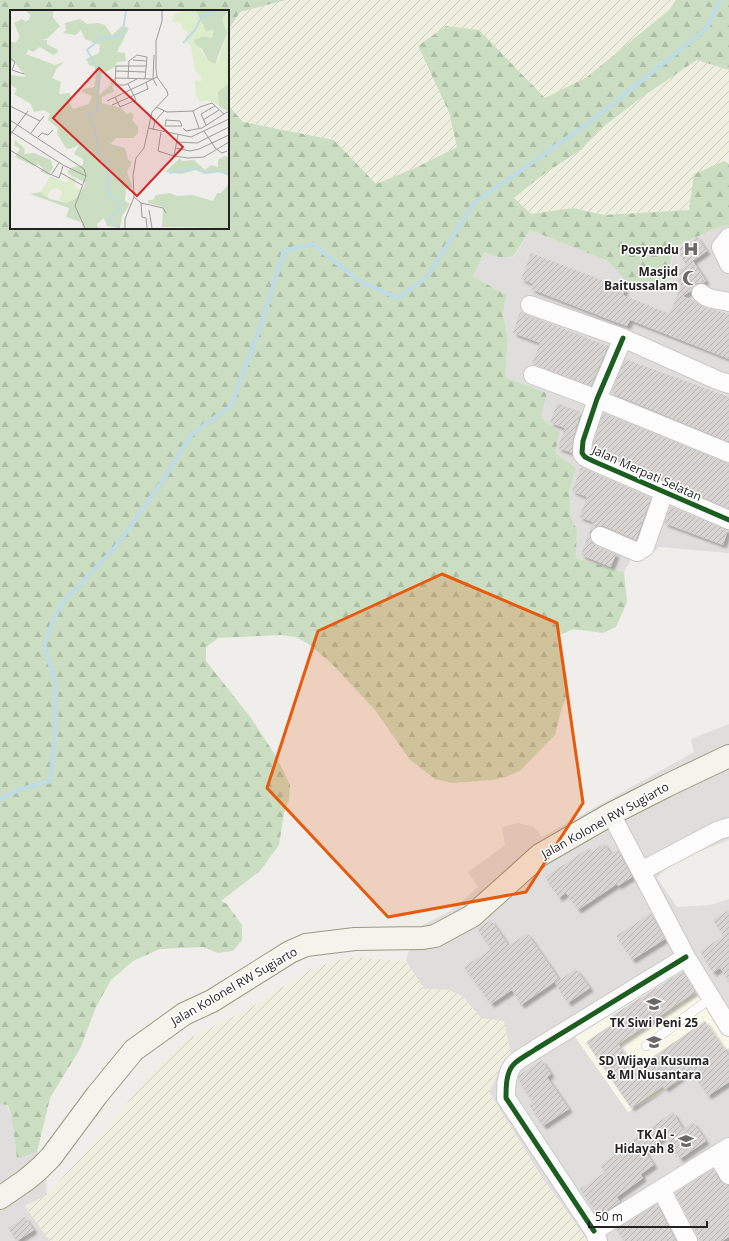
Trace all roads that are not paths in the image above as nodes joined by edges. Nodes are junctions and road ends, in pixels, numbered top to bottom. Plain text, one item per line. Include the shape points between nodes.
1 (729, 237) edge
2 (729, 264) edge
3 (701, 293) dead end
4 (729, 302) edge
5 (530, 305) dead end
6 (623, 338) junction
7 (533, 374) dead end
8 (729, 384) edge
9 (597, 398) junction
10 (729, 453) edge
11 (664, 492) junction
12 (729, 520) edge
13 (600, 536) dead end
14 (729, 756) edge
15 (611, 814) junction
16 (729, 827) edge
17 (641, 872) junction
18 (686, 957) junction
19 (711, 998) junction
20 (728, 1022) edge
21 (646, 1046) dead end
22 (723, 1151) edge
23 (729, 1175) edge
24 (661, 1188) junction
25 (0, 1198) edge
26 (596, 1236) edge
27 (688, 1241) edge

1 - 2 street via 721,247
3 - 4 street via 707,299
5 - 6 street
6 - 8 street
6 - 9 street, Jalan Merpati Selatan
7 - 9 street
9 - 10 street
9 - 11 street, Jalan Merpati Selatan via 583,441 582,453 593,461
11 - 12 street, Jalan Merpati Selatan
11 - 13 street via 645,547 637,552
14 - 15 main road, Jalan Kolonel RW Sugiarto
15 - 17 street
15 - 25 main road, Jalan Kolonel RW Sugiarto via 540,855 472,916 435,936 355,939 306,945 184,1014 134,1050 51,1157 26,1180
16 - 17 street
17 - 18 street
18 - 19 street
18 - 26 street via 536,1049 514,1064 509,1075 506,1098
19 - 20 street
19 - 21 lane
22 - 23 street
22 - 24 street
24 - 26 street
24 - 27 street

